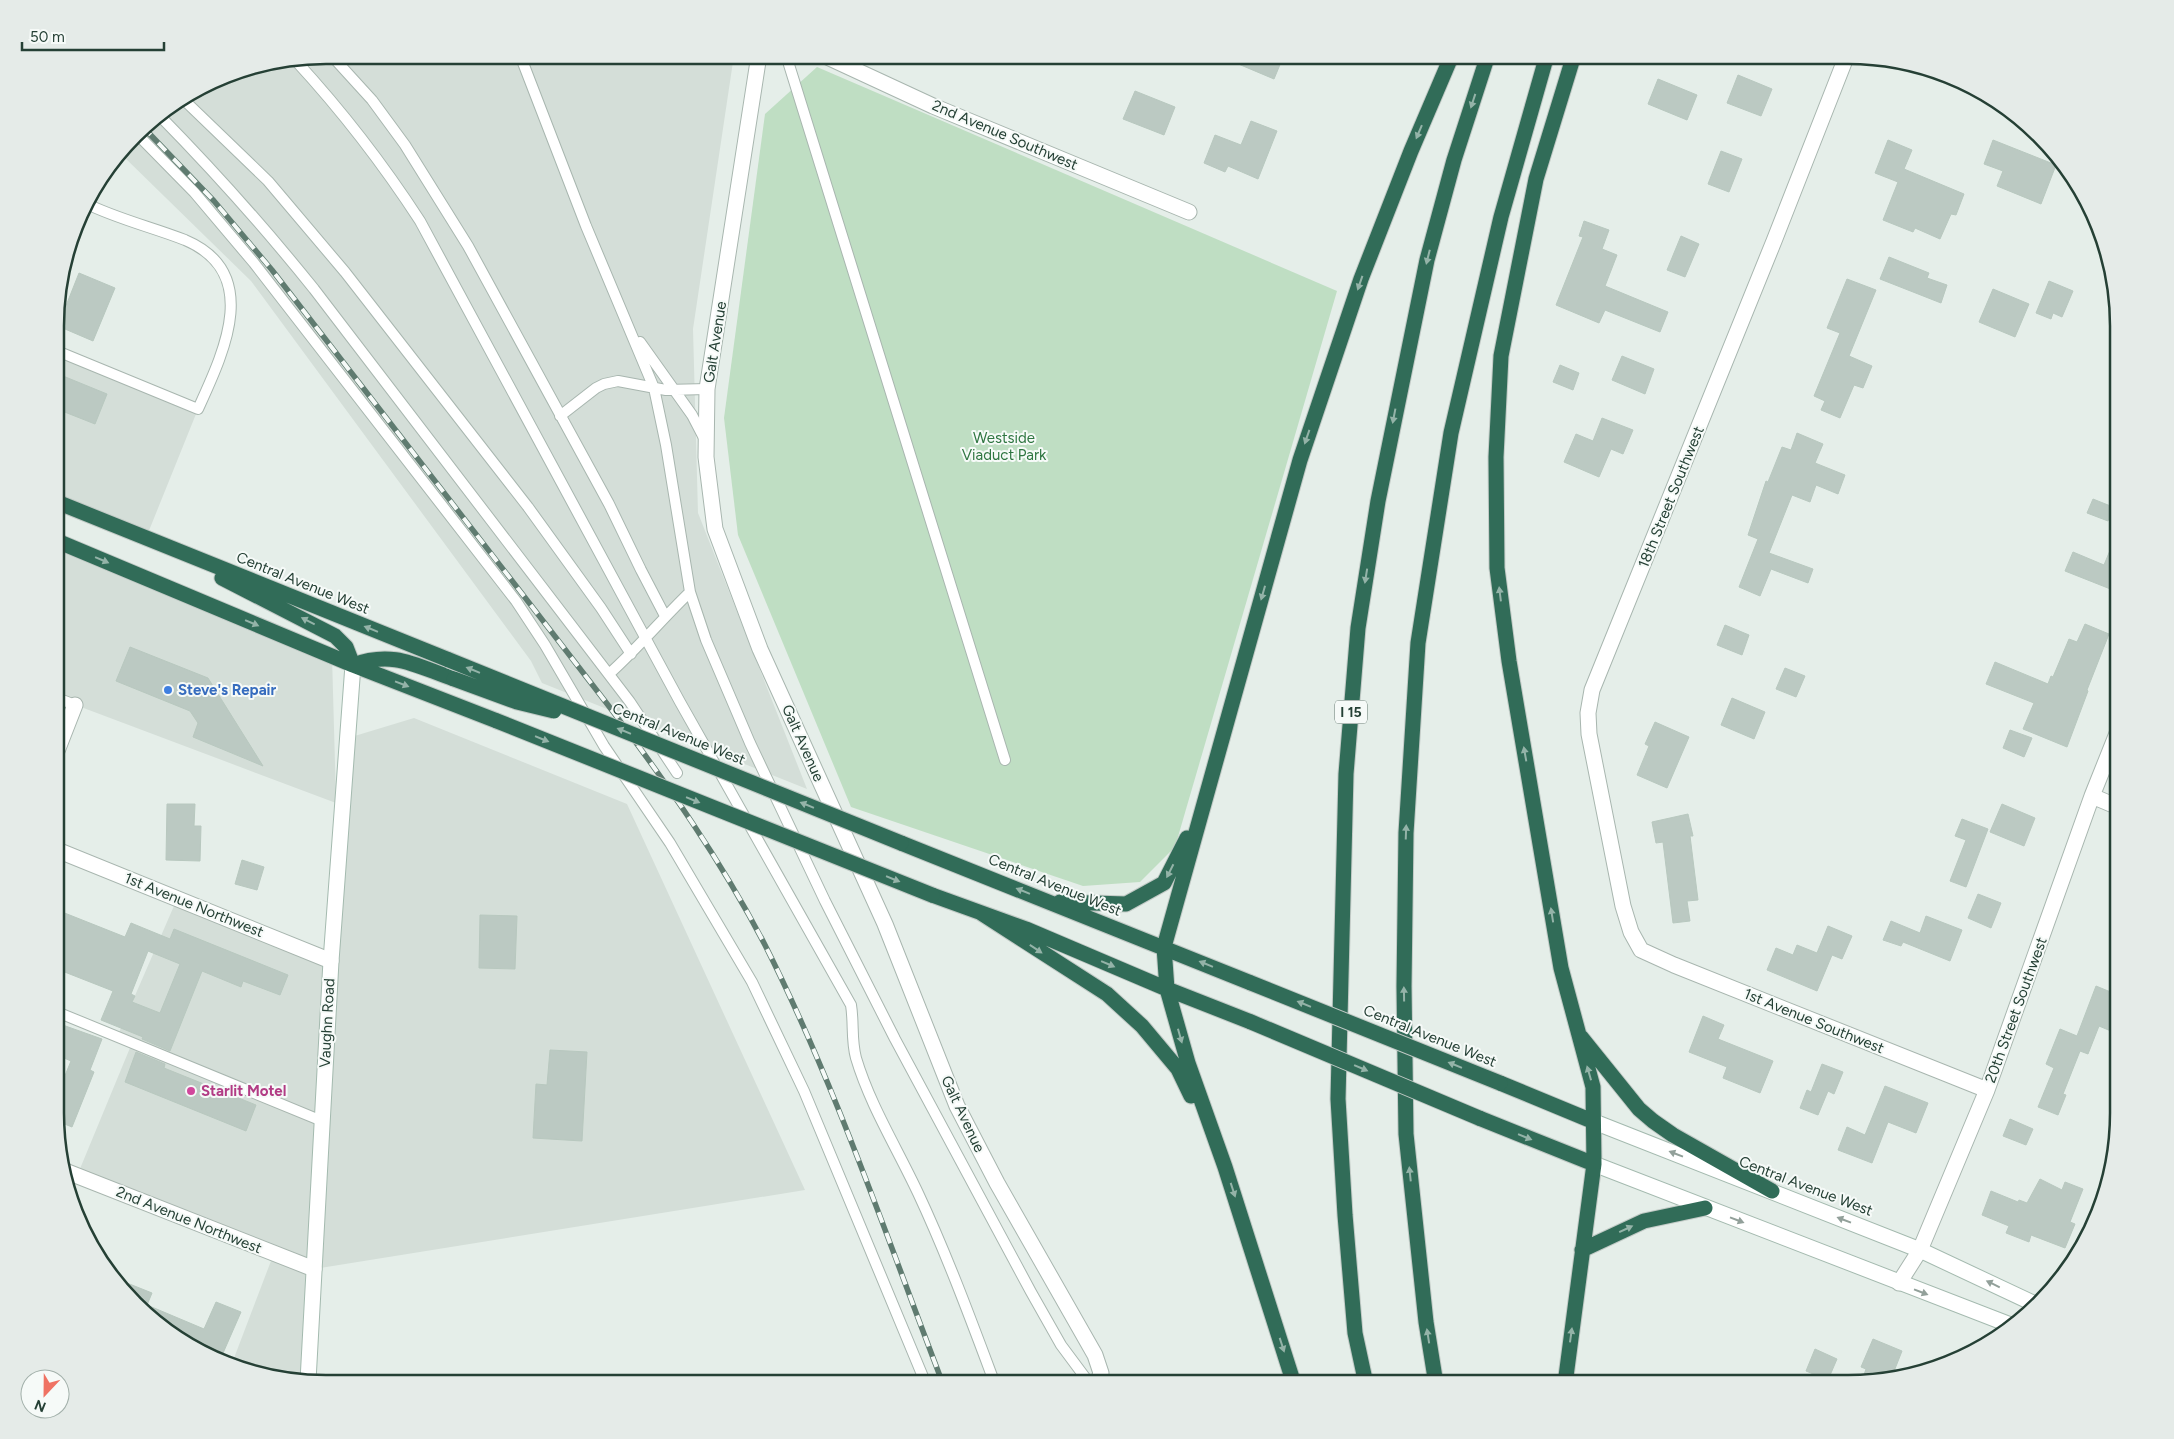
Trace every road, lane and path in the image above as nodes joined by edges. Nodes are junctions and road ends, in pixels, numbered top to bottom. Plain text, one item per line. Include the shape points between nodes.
1 (339, 64) edge
2 (523, 64) edge
3 (758, 64) edge
4 (789, 64) edge
5 (842, 64) edge
6 (1448, 64) edge
7 (1485, 64) edge
8 (1544, 64) edge
9 (1571, 64) edge
10 (1842, 64) edge
11 (300, 65) edge
12 (188, 103) edge
13 (164, 120) edge
14 (142, 140) edge
15 (93, 207) edge
16 (1188, 212) dead end
17 (629, 327) junction
18 (64, 354) edge
19 (654, 388) junction
20 (708, 389) junction
21 (674, 390) junction
22 (560, 416) junction
23 (706, 443) junction
24 (64, 505) edge
25 (146, 538) junction
26 (64, 544) edge
27 (690, 592) junction
28 (665, 616) junction
29 (646, 638) junction
30 (632, 654) junction
31 (353, 666) junction
32 (609, 674) junction
33 (64, 701) edge
34 (75, 705) joint
35 (604, 723) junction
36 (64, 732) edge
37 (2110, 751) edge
38 (1005, 760) dead end
39 (677, 773) dead end
40 (2092, 796) junction
41 (2110, 804) edge
42 (1201, 812) junction
43 (64, 853) edge
44 (1050, 902) junction
45 (981, 913) junction
46 (1164, 947) junction
47 (1641, 950) joint
48 (330, 961) junction
49 (1167, 990) junction
50 (64, 1015) edge
51 (1577, 1031) junction
52 (1987, 1090) junction
53 (322, 1121) junction
54 (1592, 1121) junction
55 (1594, 1164) junction
56 (1225, 1167) junction
57 (71, 1173) edge
58 (1772, 1191) junction
59 (1705, 1208) junction
60 (1582, 1250) junction
61 (1920, 1250) junction
62 (314, 1269) junction
63 (1899, 1283) junction
64 (2030, 1301) edge
65 (2005, 1323) edge
66 (308, 1375) edge
67 (922, 1375) edge
68 (991, 1375) edge
69 (1083, 1375) edge
70 (1100, 1375) edge
71 (1291, 1375) edge
72 (1364, 1375) edge
73 (1435, 1375) edge
74 (1566, 1375) edge

1 - 22 lane via 372,100 438,197
2 - 17 lane
3 - 20 street, Galt Avenue
4 - 38 lane
5 - 16 street, 2nd Avenue Southwest via 933,106
6 -> 42 highway via 1361,280 1300,460
7 -> 72 highway, I 15 via 1454,160 1427,260 1378,502 1358,628 1346,774 1338,1099 1355,1333
73 -> 8 highway via 1406,1134 1406,834 1418,643 1451,432 1501,217
51 -> 9 highway via 1560,968 1509,661 1497,568 1496,467 1500,356 1536,179
10 - 47 street, 18th Street Southwest via 1592,690 1589,734 1623,906
11 - 29 lane via 352,125 420,222
12 - 30 lane via 268,181 345,272 528,507
13 - 32 lane via 262,224
14 - 67 lane via 226,229 282,298 516,601 545,645 604,746 670,844 752,982 804,1091
15 - 18 lane via 186,241 210,254 228,280 232,306 225,345 198,409
17 - 19 lane
17 - 21 lane
19 - 21 lane
19 - 22 lane via 618,381 604,384
19 - 27 lane
20 - 21 lane
20 - 23 street, Galt Avenue
21 - 23 lane
22 - 28 lane via 610,504
23 - 70 street, Galt Avenue via 714,529 760,649 885,924 957,1106 1095,1355
24 - 25 highway, Central Avenue West
31 -> 25 highway via 346,647 325,629
35 -> 25 highway, Central Avenue West, bridge
26 -> 31 highway
27 - 28 lane
27 - 69 lane via 706,640 750,743 824,901 1026,1283 1061,1345
28 - 29 lane
29 - 30 lane
29 - 68 lane via 852,1005 852,1038 870,1096 918,1194
30 - 32 lane
31 - 35 highway, bridge via 370,659 391,658 517,702
31 -> 45 highway, bridge
31 - 48 street, Vaughn Road
32 - 39 lane
33 - 34 lane
34 - 36 street
44 -> 35 highway, Central Avenue West, bridge
37 - 40 street, 20th Street Southwest
40 - 41 street
40 - 52 street, 20th Street Southwest
42 -> 44 highway via 1164,883 1126,904
42 - 46 highway
43 - 48 street, 1st Avenue Northwest
44 - 46 highway, Central Avenue West
45 -> 49 highway
45 -> 56 highway via 1107,994 1142,1026 1178,1069
46 - 49 highway
54 -> 46 highway, Central Avenue West, bridge
47 - 52 street, 1st Avenue Southwest
48 - 53 street, Vaughn Road
49 -> 55 highway, bridge
49 -> 56 highway via 1188,1063
50 - 53 lane
54 -> 51 highway via 1593,1087
51 - 58 highway via 1639,1109 1673,1135
52 - 61 street, 20th Street Southwest
53 - 62 street, Vaughn Road
54 - 55 highway
58 -> 54 street, Central Avenue West
55 - 59 street
55 - 60 highway
56 -> 71 highway
57 - 62 street, 2nd Avenue Northwest
61 -> 58 street, Central Avenue West
60 -> 59 highway via 1644,1221
59 -> 63 street
74 -> 60 highway
61 - 63 street, 20th Street Southwest
64 -> 61 street, Central Avenue West
62 - 66 street, Vaughn Road
63 -> 65 street

